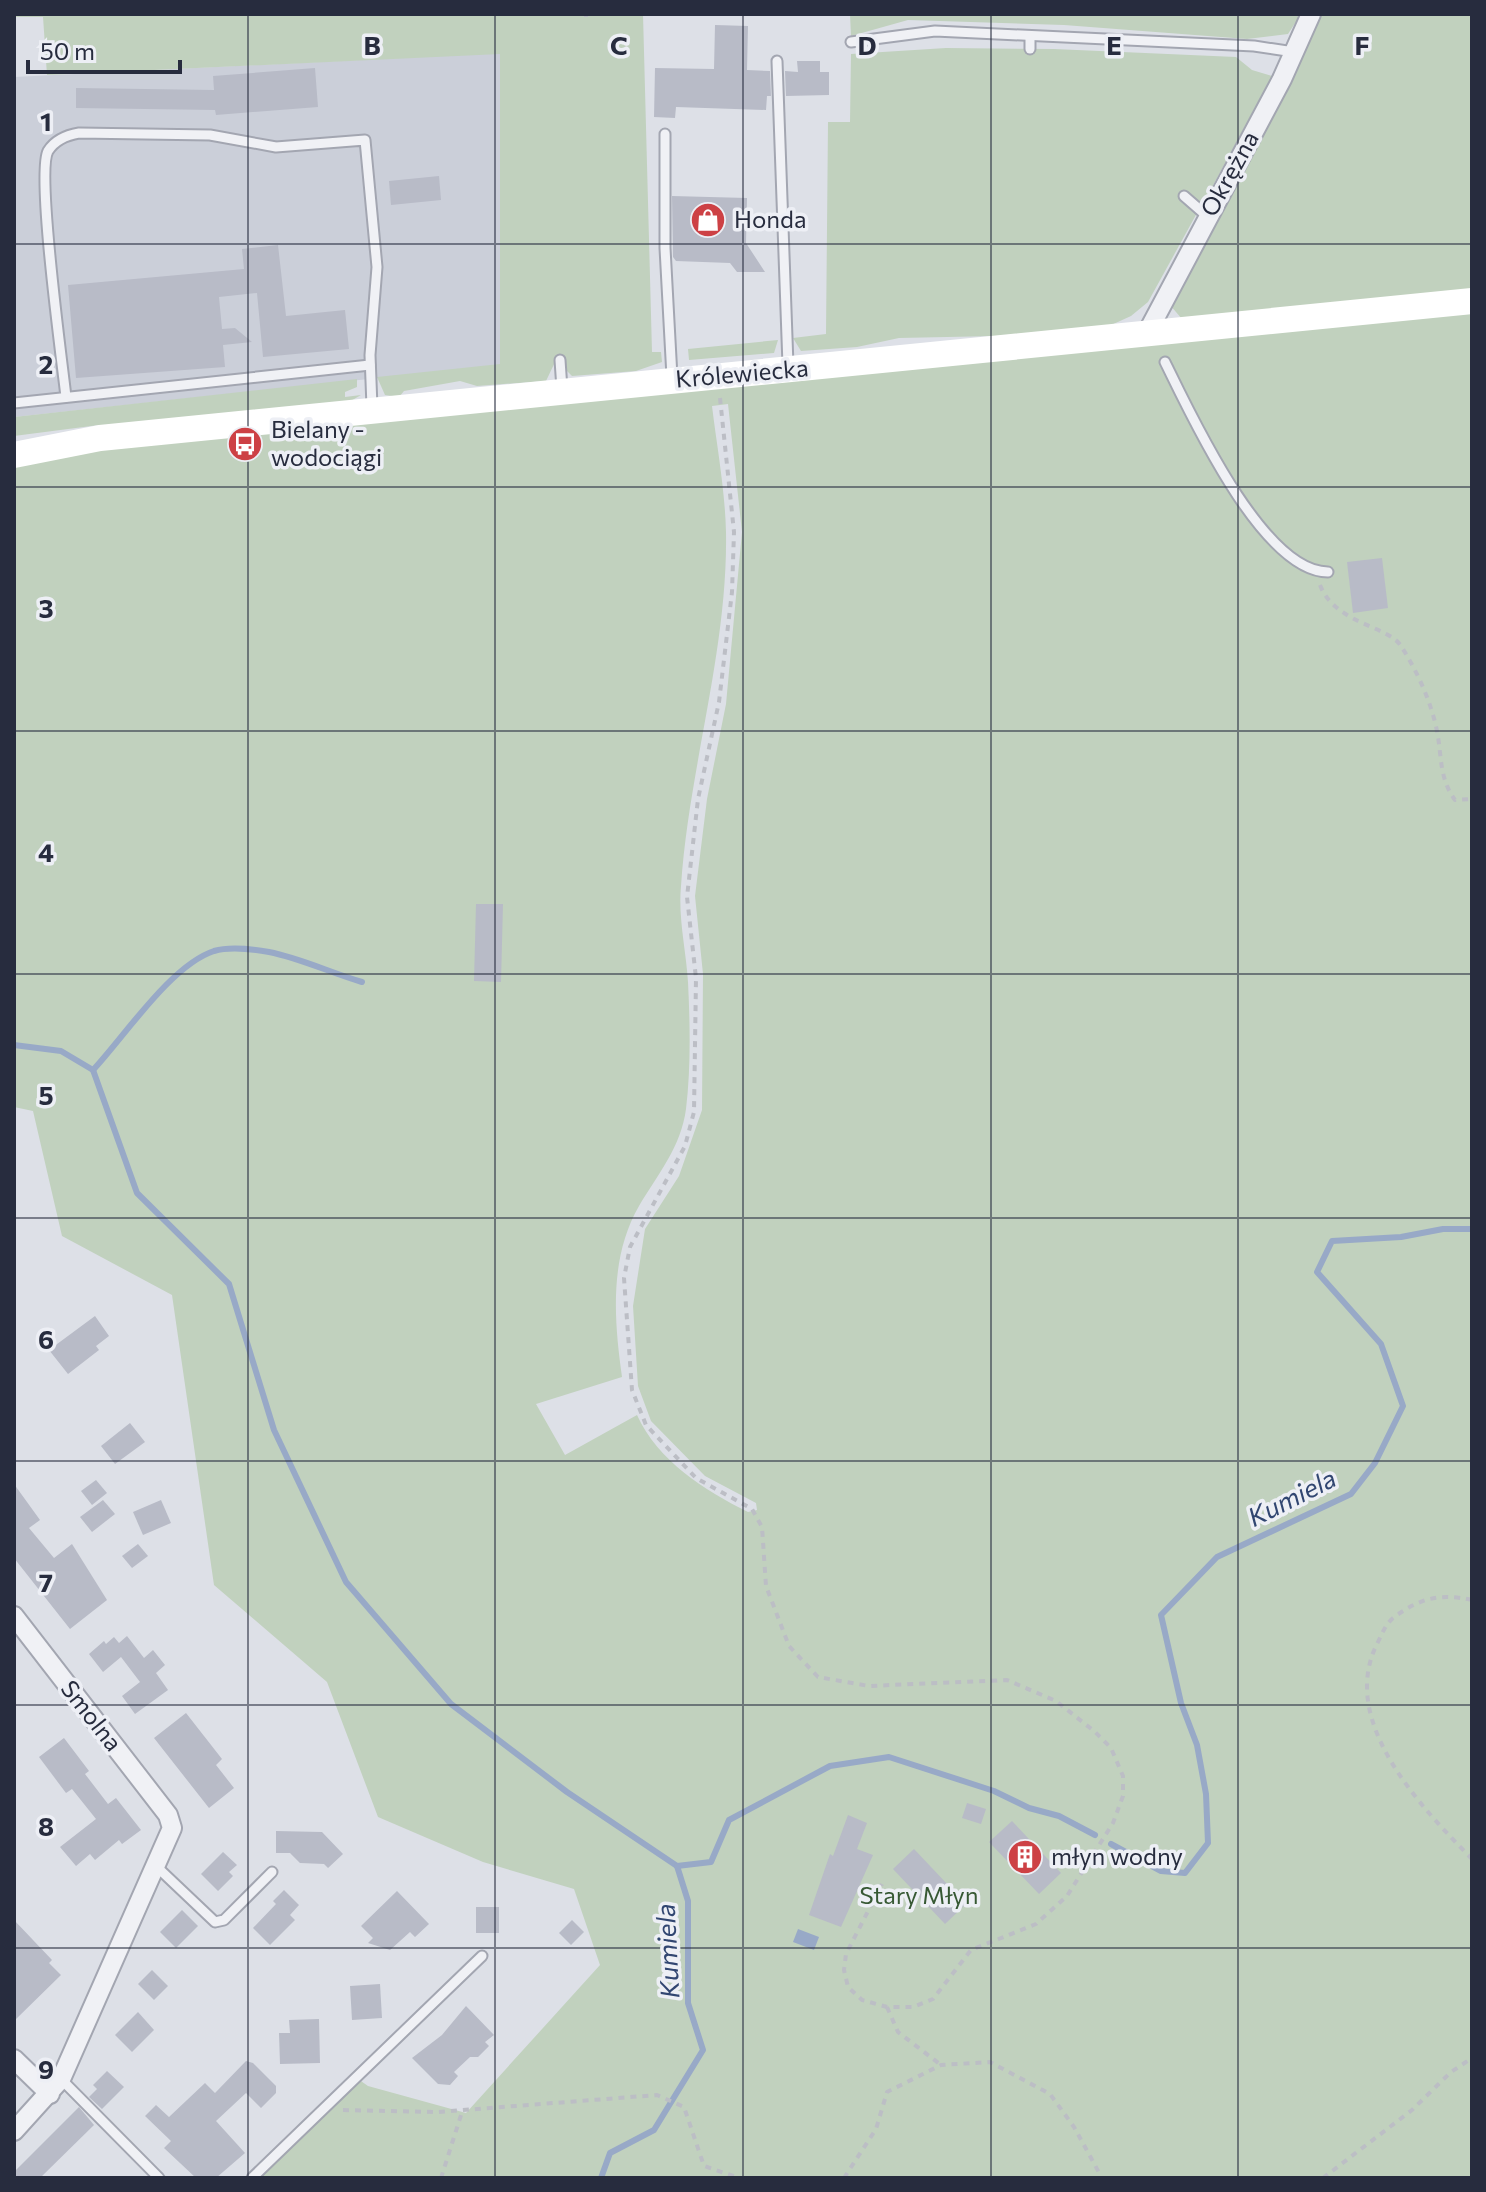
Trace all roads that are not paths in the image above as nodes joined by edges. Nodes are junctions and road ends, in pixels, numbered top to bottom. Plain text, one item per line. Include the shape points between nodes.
1 (1311, 14) edge
2 (1030, 36) junction
3 (851, 42) dead end
4 (1030, 49) dead end
5 (1294, 52) junction
6 (777, 61) dead end
7 (665, 134) dead end
8 (1184, 196) dead end
9 (1207, 216) junction
10 (1472, 301) edge
11 (1147, 333) junction
12 (560, 360) dead end
13 (1165, 362) dead end
14 (370, 365) junction
15 (788, 369) junction
16 (672, 380) junction
17 (562, 392) junction
18 (66, 397) junction
19 (14, 403) edge
20 (372, 411) junction
21 (14, 455) edge
22 (1328, 572) dead end
23 (14, 1616) edge
24 (157, 1867) junction
25 (272, 1872) dead end
26 (482, 1956) dead end
27 (14, 2059) edge
28 (56, 2086) junction
29 (14, 2131) edge
30 (159, 2178) edge
31 (252, 2178) edge

1 - 5 street, Okrężna
2 - 3 lane via 935,31
2 - 4 lane
2 - 5 lane
5 - 9 street, Okrężna
6 - 15 lane
7 - 16 lane
8 - 9 lane
9 - 11 street, Okrężna
10 - 11 main road, Królewiecka
11 - 15 main road, Królewiecka
12 - 17 lane
13 - 22 lane via 1208,449 1278,548 1315,572
14 - 18 lane
14 - 18 lane via 377,267 365,140 276,147 210,135 79,133 54,144 44,171
14 - 20 lane
15 - 16 main road, Królewiecka
16 - 17 main road, Królewiecka
17 - 20 main road, Królewiecka
18 - 19 lane
20 - 21 main road, Królewiecka via 100,438
23 - 24 street, Smolna via 168,1815 171,1835
24 - 25 lane via 215,1922 224,1920
24 - 28 street
26 - 31 lane
27 - 28 street
28 - 29 street
28 - 30 lane

